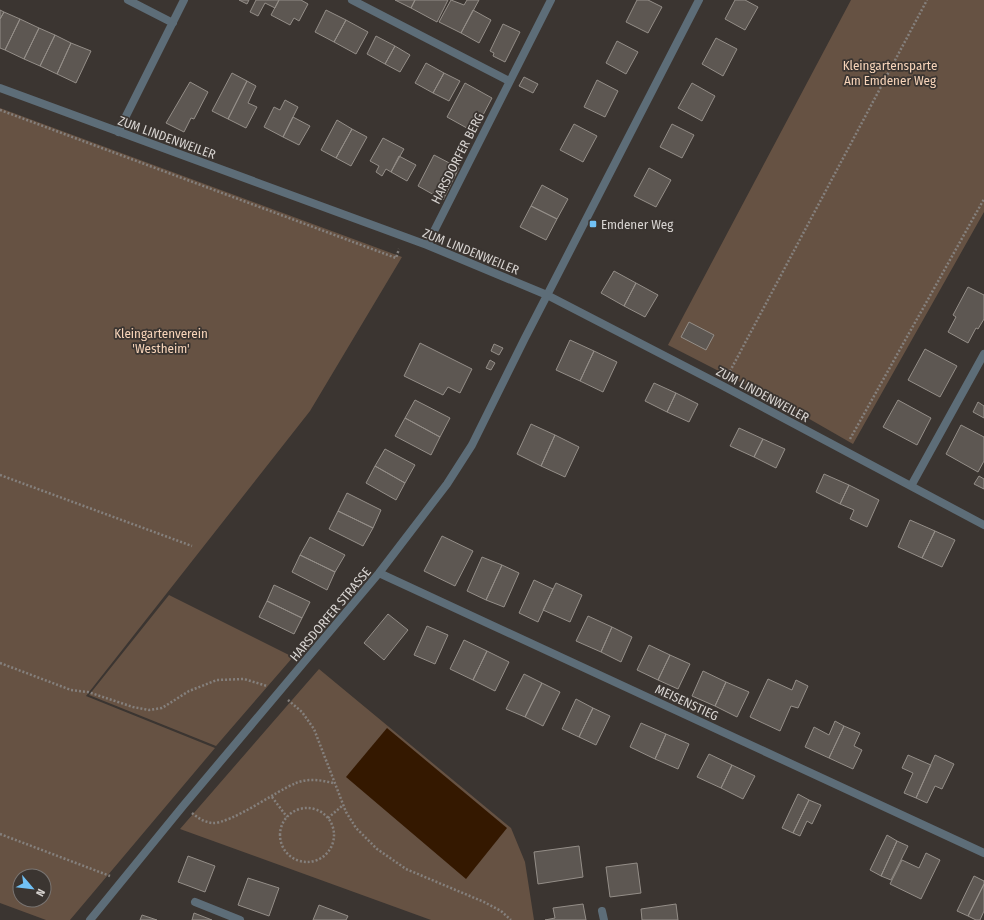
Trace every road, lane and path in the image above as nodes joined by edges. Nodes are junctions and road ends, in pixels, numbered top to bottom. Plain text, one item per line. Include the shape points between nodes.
1 (128, 0) edge
2 (184, 0) edge
3 (352, 0) edge
4 (551, 0) edge
5 (699, 0) edge
6 (927, 0) edge
7 (173, 23) junction
8 (509, 81) junction
9 (0, 88) edge
10 (0, 110) edge
11 (118, 132) junction
12 (984, 199) edge
13 (427, 245) junction
14 (399, 250) dead end
15 (547, 295) junction
16 (984, 354) edge
17 (729, 373) dead end
18 (855, 430) dead end
19 (0, 475) edge
20 (911, 486) junction
21 (984, 525) edge
22 (192, 546) dead end
23 (379, 573) junction
24 (0, 663) edge
25 (279, 694) junction
26 (333, 783) junction
27 (272, 797) junction
28 (183, 806) junction
29 (342, 806) junction
30 (287, 817) junction
31 (328, 818) junction
32 (0, 834) edge
33 (984, 853) edge
34 (121, 881) junction
35 (195, 902) dead end
36 (602, 911) dead end
37 (90, 920) edge
38 (240, 920) edge
39 (511, 920) edge
40 (604, 920) edge

1 - 7 street
2 - 7 street
3 - 8 street
4 - 8 street, HARSDORFER BERG
5 - 15 street
6 - 17 path
7 - 11 street
8 - 13 street, HARSDORFER BERG
9 - 11 street, ZUM LINDENWEILER
10 - 14 path via 396,258
11 - 13 street, ZUM LINDENWEILER
12 - 18 path
13 - 15 street, ZUM LINDENWEILER
15 - 20 street, ZUM LINDENWEILER
15 - 23 street, HARSDORFER STRASSE via 464,458 432,507
16 - 20 street
19 - 22 path
20 - 21 street, ZUM LINDENWEILER
23 - 25 street, HARSDORFER STRASSE
23 - 33 street, MEISENSTIEG
24 - 25 path via 71,690 88,692 143,709 162,708 197,687 229,678 254,681
25 - 26 path via 302,712 310,723
25 - 28 street, HARSDORFER STRASSE
26 - 27 path via 319,780 303,781
26 - 29 path
27 - 28 path via 215,822 203,820
27 - 30 path
28 - 34 street, HARSDORFER STRASSE
29 - 31 path
29 - 39 path via 356,828 392,861 484,902
30 - 31 path via 294,811 308,808 321,812
30 - 31 path via 280,833 281,846 289,857 306,863 319,860 331,847 334,830
32 - 34 path
34 - 37 street, HARSDORFER STRASSE
35 - 38 street
36 - 40 street

